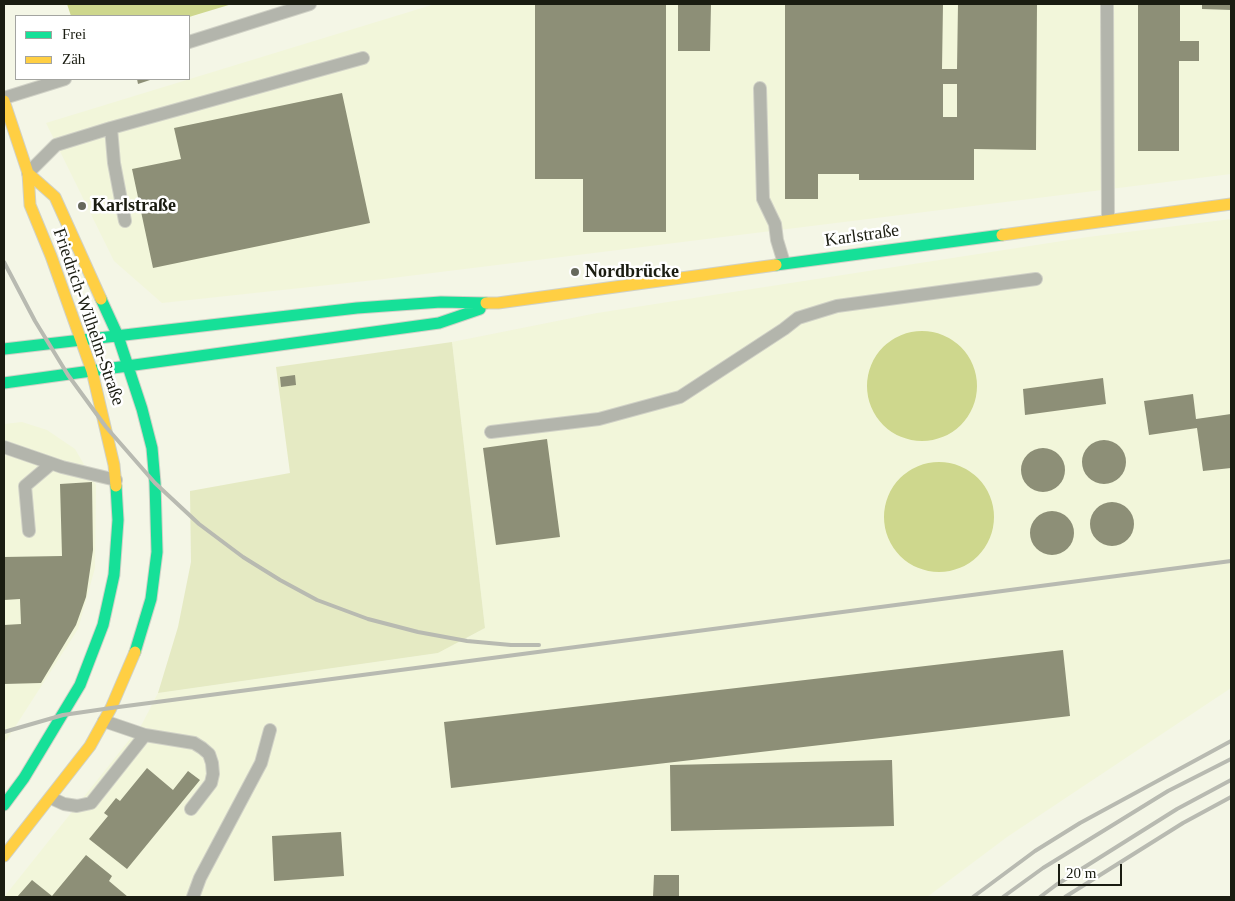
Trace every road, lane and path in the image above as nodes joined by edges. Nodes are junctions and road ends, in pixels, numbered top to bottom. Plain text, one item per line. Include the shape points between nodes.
1 (310, 4) edge
2 (1107, 4) edge
3 (190, 42) edge
4 (363, 58) dead end
5 (63, 80) edge
6 (760, 88) dead end
7 (4, 99) edge
8 (111, 128) junction
9 (28, 173) junction
10 (1231, 204) edge
11 (1108, 220) junction
12 (125, 221) dead end
13 (784, 264) junction
14 (1036, 279) dead end
15 (498, 303) junction
16 (118, 336) junction
17 (80, 340) junction
18 (4, 349) edge
19 (128, 366) junction
20 (92, 371) junction
21 (4, 382) edge
22 (491, 432) dead end
23 (4, 447) edge
24 (50, 464) junction
25 (116, 480) junction
26 (29, 531) dead end
27 (104, 721) junction
28 (270, 730) dead end
29 (145, 735) junction
30 (31, 783) junction
31 (50, 798) junction
32 (4, 805) edge
33 (191, 810) dead end
34 (4, 856) edge
35 (193, 897) edge

1 - 3 lane
2 - 11 lane
4 - 8 lane
5 - 7 lane
6 - 13 lane via 763,199 775,224
7 - 9 street, Friedrich-Wilhelm-Straße
8 - 9 lane via 56,145
8 - 12 lane
9 - 16 street, Friedrich-Wilhelm-Straße via 55,197
9 - 17 street, Friedrich-Wilhelm-Straße via 30,205
10 - 11 street, Karlstraße
11 - 13 street, Karlstraße
13 - 15 street, Karlstraße
14 - 22 lane via 836,306 798,318 680,397 599,418
15 - 16 street, Karlstraße via 441,302 357,308
15 - 19 street, Karlstraße via 438,323
16 - 17 street, Karlstraße
16 - 19 street, Friedrich-Wilhelm-Straße
17 - 18 street, Karlstraße
17 - 20 street, Friedrich-Wilhelm-Straße
19 - 20 street, Karlstraße
19 - 27 street, Friedrich-Wilhelm-Straße via 152,448 157,552 151,600 133,658
20 - 21 street, Karlstraße
20 - 25 street, Friedrich-Wilhelm-Straße
23 - 24 lane
24 - 25 lane
24 - 26 lane via 25,486
25 - 30 street, Friedrich-Wilhelm-Straße via 118,520 114,575 103,625 80,685
27 - 29 lane
27 - 31 street, Friedrich-Wilhelm-Straße via 90,746
28 - 35 lane via 261,763
29 - 31 lane via 91,803 77,806
29 - 33 lane via 194,744 209,754 213,774 211,783
30 - 31 street
30 - 32 street, Friedrich-Wilhelm-Straße
31 - 34 street, Friedrich-Wilhelm-Straße

